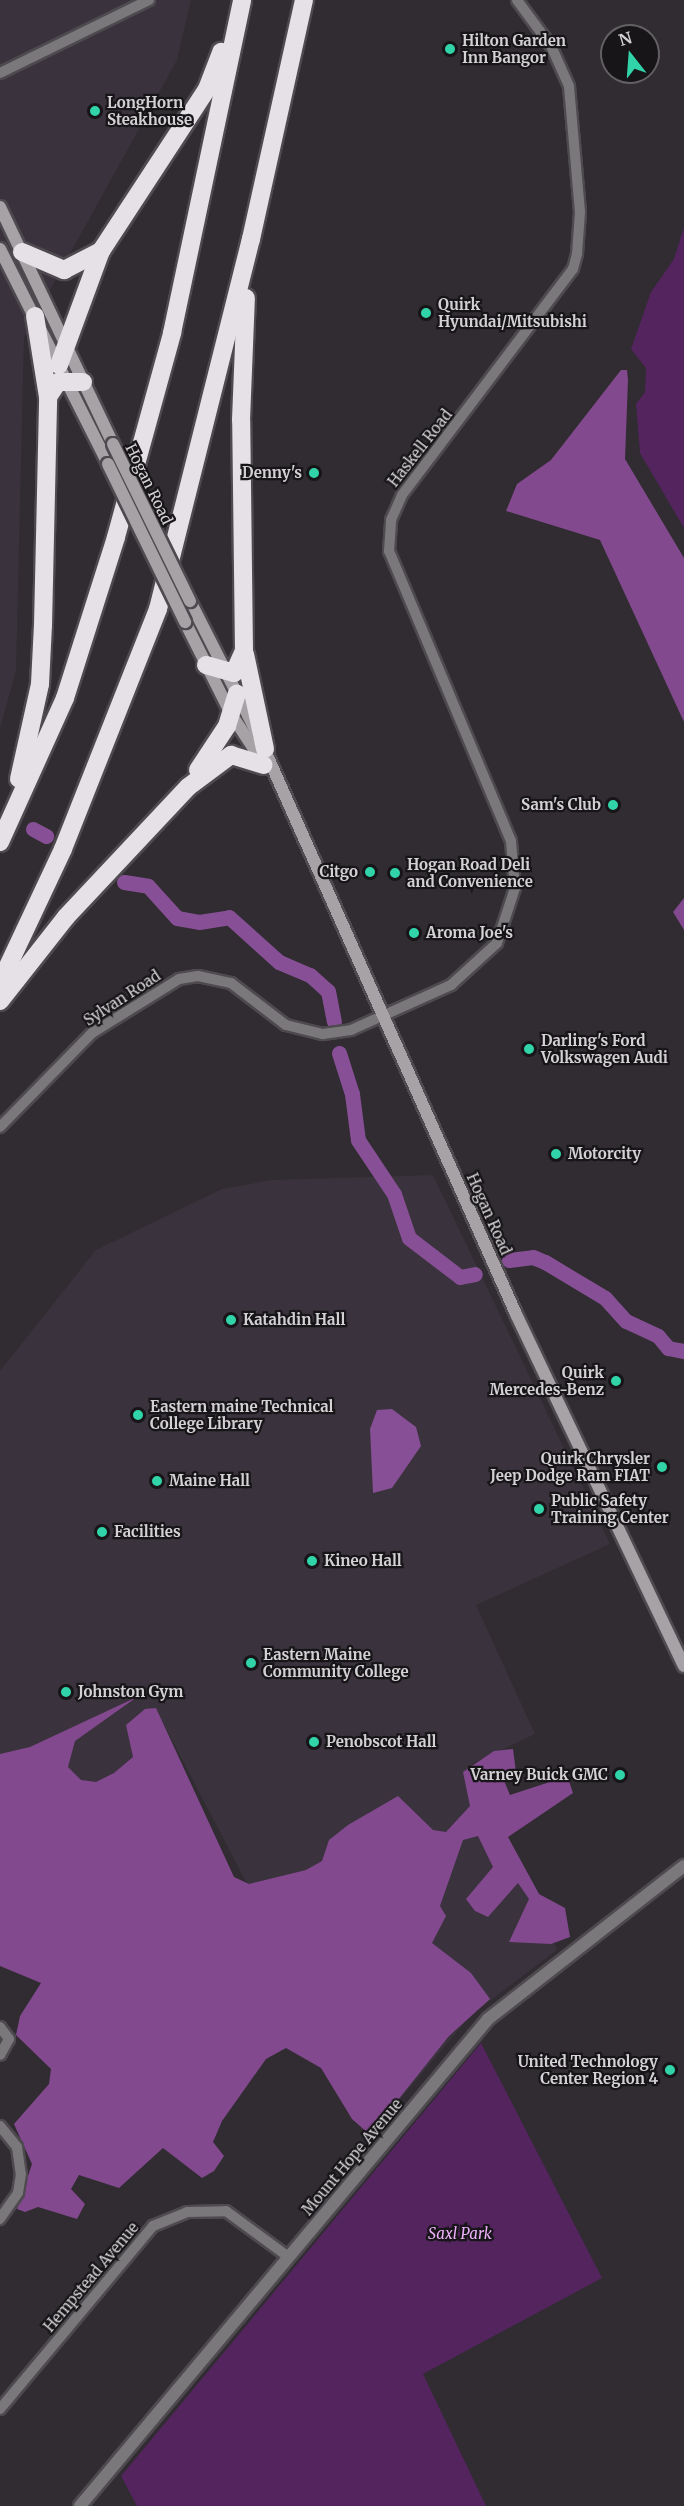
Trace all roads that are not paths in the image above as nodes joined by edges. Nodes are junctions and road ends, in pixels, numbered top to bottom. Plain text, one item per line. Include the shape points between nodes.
1 (149, 0) edge
2 (241, 0) edge
3 (304, 0) edge
4 (517, 0) edge
5 (0, 73) edge
6 (0, 207) edge
7 (251, 239) junction
8 (0, 249) edge
9 (101, 251) junction
10 (22, 252) junction
11 (35, 316) junction
12 (65, 341) junction
13 (69, 375) junction
14 (48, 397) junction
15 (244, 651) junction
16 (206, 665) junction
17 (227, 675) junction
18 (237, 694) junction
19 (231, 714) junction
20 (267, 762) junction
21 (188, 787) junction
22 (19, 801) junction
23 (0, 842) edge
24 (0, 982) edge
25 (0, 1000) edge
26 (385, 1017) junction
27 (0, 1127) edge
28 (684, 1666) edge
29 (684, 1866) edge
30 (0, 2027) edge
31 (0, 2055) edge
32 (0, 2126) edge
33 (0, 2219) edge
34 (287, 2256) junction
35 (0, 2408) edge
36 (80, 2506) edge

1 - 5 street
2 - 9 highway via 207,89
2 - 22 highway via 172,333 116,537 65,698
3 - 7 highway
4 - 26 street, Haskell Road via 551,46 569,86 580,212 577,254 573,268 402,495 391,520 389,551 511,842 515,888 497,943 474,969
6 - 10 main road, Hogan Road
7 - 15 highway via 242,342
7 - 24 highway via 158,609 63,849
8 - 11 main road, Hogan Road
9 - 10 highway via 64,270
9 - 12 highway
10 - 12 main road, Hogan Road
11 - 13 main road, Hogan Road
11 - 14 highway
12 - 13 highway
12 - 13 main road, Hogan Road
13 - 14 highway
13 - 16 main road, Hogan Road, bridge
13 - 17 main road, Hogan Road, bridge via 113,444
14 - 22 highway via 40,684
15 - 17 highway via 238,671
15 - 20 highway
16 - 17 highway
16 - 19 main road, Hogan Road
17 - 18 main road, Hogan Road
18 - 19 highway
18 - 20 main road, Hogan Road
19 - 20 main road, Hogan Road
19 - 21 highway
20 - 21 highway via 231,755
20 - 26 main road, Hogan Road
21 - 25 highway via 66,917
22 - 23 highway
26 - 27 street, Sylvan Road via 351,1030 304,1032 231,983 198,976 179,979 93,1033
26 - 28 main road, Hogan Road via 516,1314
29 - 34 street, Mount Hope Avenue via 488,2019
30 - 31 street via 9,2039
32 - 33 street via 17,2147 21,2174 18,2193
34 - 35 street, Hempstead Avenue via 226,2211 187,2212 153,2226
34 - 36 street, Mount Hope Avenue

